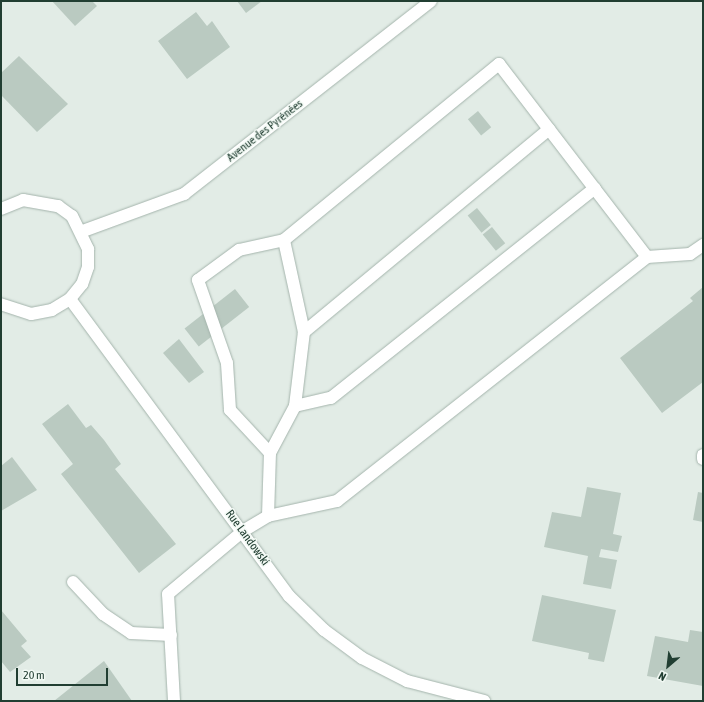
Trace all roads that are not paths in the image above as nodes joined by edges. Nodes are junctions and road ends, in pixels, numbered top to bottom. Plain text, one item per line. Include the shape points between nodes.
1 (432, 1) edge
2 (549, 129) junction
3 (595, 188) junction
4 (1, 209) edge
5 (83, 231) junction
6 (284, 240) junction
7 (703, 245) edge
8 (647, 257) junction
9 (70, 299) junction
10 (1, 304) edge
11 (304, 332) junction
12 (295, 406) junction
13 (270, 453) junction
14 (703, 455) edge
15 (703, 459) edge
16 (268, 516) junction
17 (242, 531) junction
18 (73, 582) dead end
19 (171, 635) junction
20 (464, 699) edge
21 (174, 701) edge
22 (484, 701) edge

1 - 5 street, Avenue des Pyrénées via 184,194
2 - 3 street
2 - 6 street via 499,64
2 - 11 street
3 - 8 street
3 - 12 street via 331,398
4 - 5 street via 23,200 41,200 58,206 72,216
5 - 9 street via 88,249 88,267 82,284
6 - 11 street
6 - 13 street via 239,250 198,280 227,363 230,410
7 - 8 street via 690,254
8 - 16 street via 337,501
9 - 10 street via 52,310 31,314
9 - 17 street, Rue Landowski
11 - 12 street
12 - 13 street
13 - 16 street
14 - 15 street
16 - 17 street
17 - 19 street via 168,594
17 - 20 street, Rue Landowski via 289,596 324,630 362,658 407,681
18 - 19 street via 104,614 131,633
19 - 21 street
20 - 22 street, Rue Landowski

